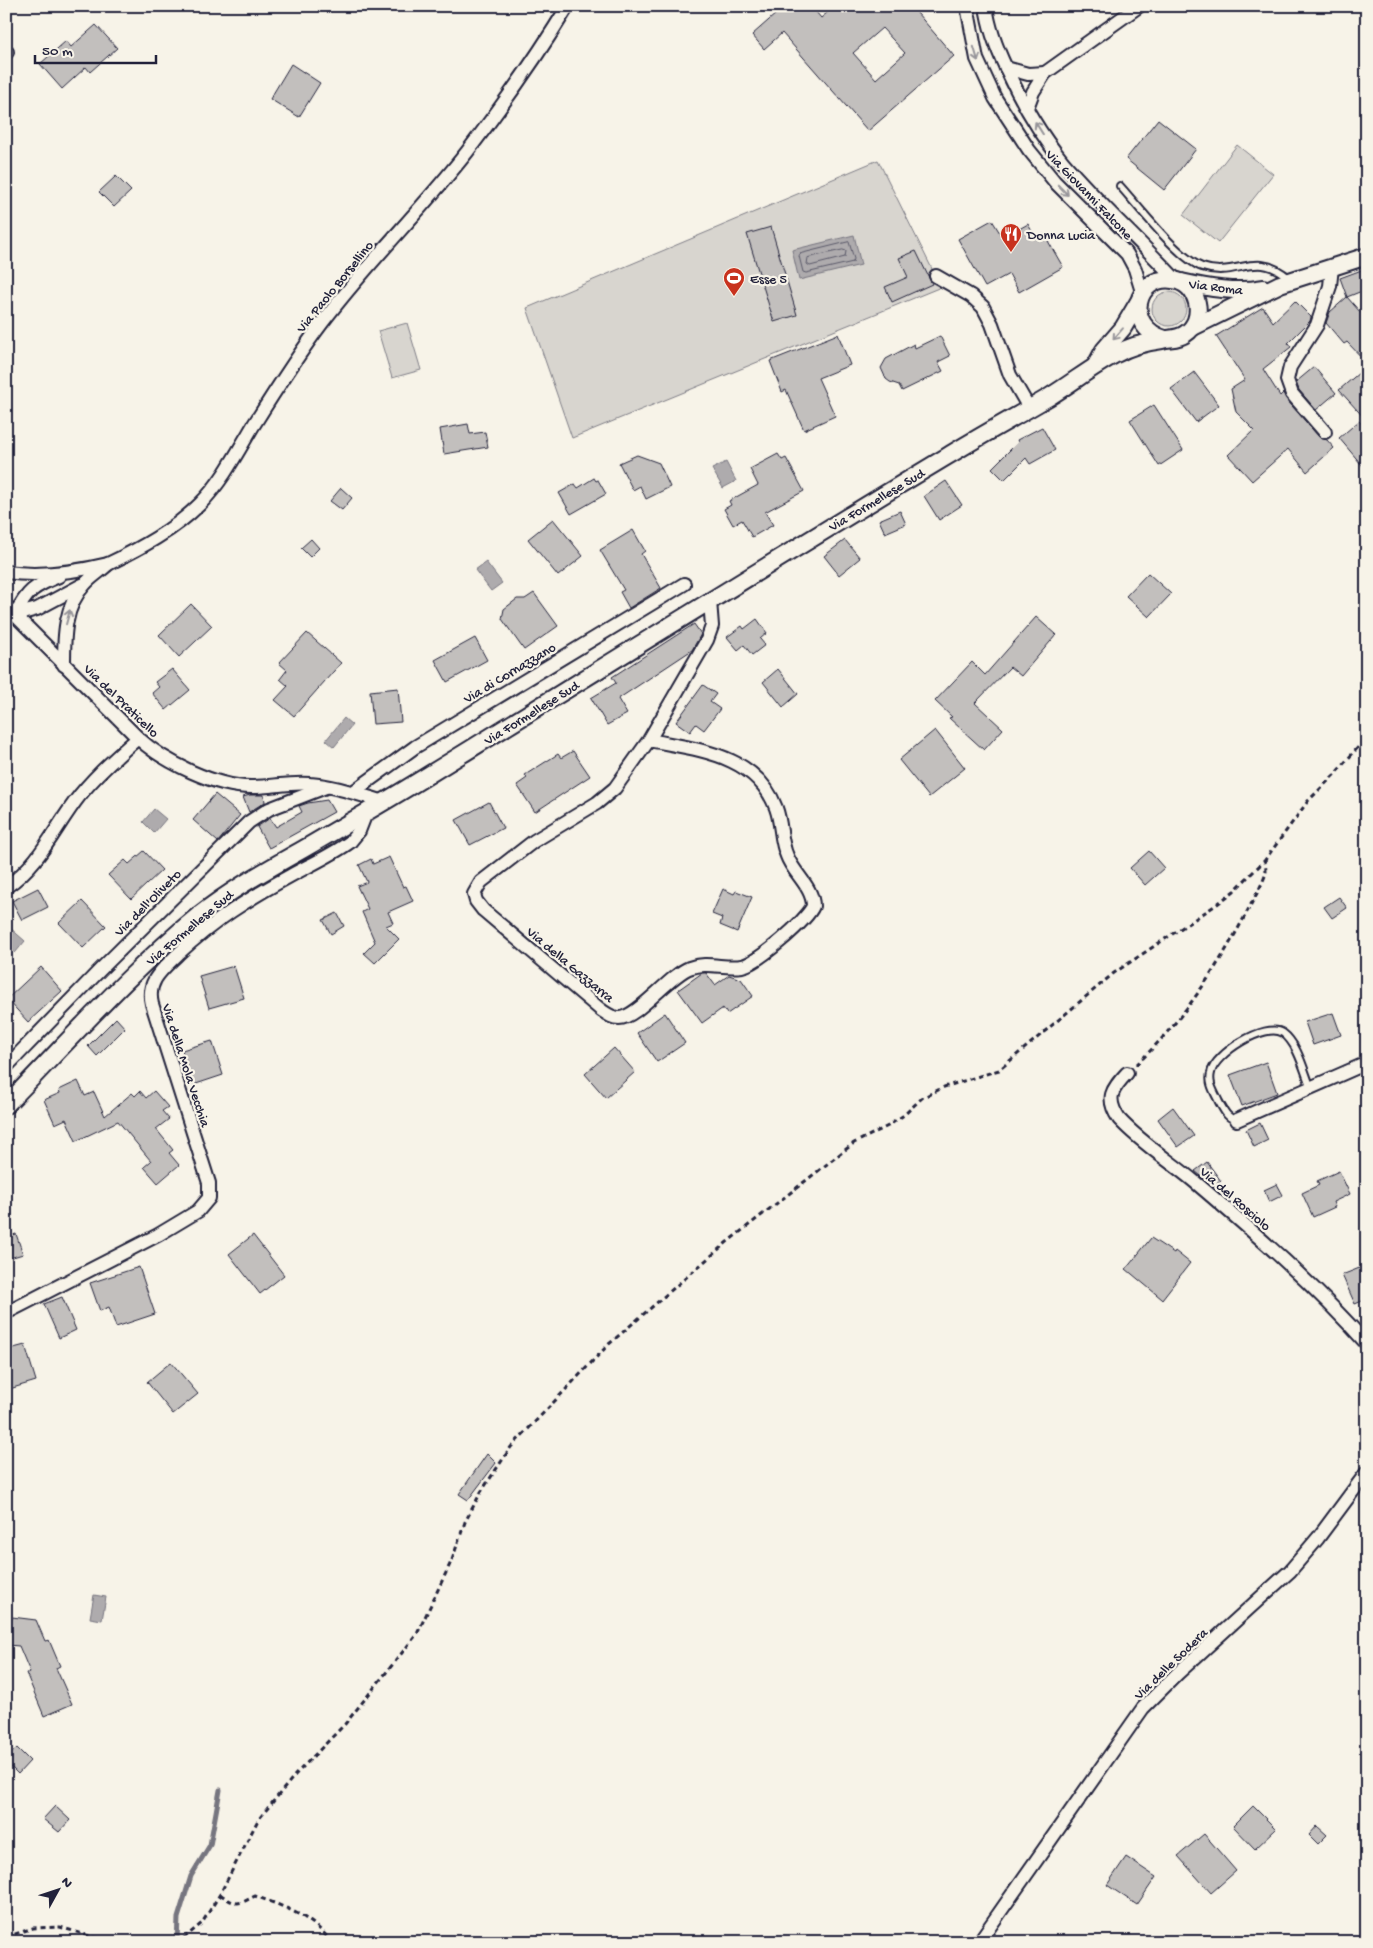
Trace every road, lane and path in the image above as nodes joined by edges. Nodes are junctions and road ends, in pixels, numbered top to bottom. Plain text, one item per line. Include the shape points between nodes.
1 (568, 6) edge
2 (967, 6) edge
3 (986, 6) edge
4 (1139, 6) edge
5 (1006, 68) junction
6 (1045, 73) junction
7 (1027, 108) junction
8 (1120, 186) dead end
9 (1367, 256) edge
10 (1332, 267) junction
11 (936, 276) dead end
12 (1179, 281) junction
13 (1286, 282) junction
14 (1141, 298) junction
15 (1193, 327) junction
16 (1165, 339) junction
17 (1094, 367) junction
18 (1028, 408) junction
19 (1325, 432) dead end
20 (108, 564) junction
21 (6, 572) edge
22 (70, 572) junction
23 (84, 584) junction
24 (684, 584) dead end
25 (710, 601) junction
26 (11, 611) edge
27 (64, 665) junction
28 (1367, 737) edge
29 (138, 738) junction
30 (649, 740) junction
31 (328, 786) junction
32 (353, 792) junction
33 (385, 802) junction
34 (366, 813) junction
35 (1265, 860) junction
36 (6, 887) edge
37 (1367, 1063) edge
38 (6, 1067) edge
39 (1128, 1073) joint
40 (1312, 1088) junction
41 (6, 1105) edge
42 (1237, 1120) joint
43 (6, 1313) edge
44 (1367, 1325) edge
45 (1355, 1331) junction
46 (1367, 1344) edge
47 (1367, 1472) edge
48 (220, 1894) junction
49 (6, 1938) edge
50 (109, 1942) edge
51 (130, 1942) edge
52 (331, 1942) edge
53 (979, 1942) edge

1 - 20 street, Via Paolo Borsellino via 532,65 466,153 315,332 208,495 189,515 165,532
2 -> 14 street, Via Giovanni Falcone via 977,59 995,98 1029,150 1055,182 1127,254 1135,269
3 - 5 street, Via Giovanni Falcone via 990,32
4 - 6 street
5 - 6 street via 1028,74
5 - 7 street, Via Giovanni Falcone
6 - 7 street
12 -> 7 street, Via Giovanni Falcone via 1063,162
8 - 13 lane via 1171,243 1196,265 1223,270 1270,265 1281,271
9 - 10 street, Via Roma
10 - 13 street, Via Roma
10 - 19 street via 1327,297 1317,324 1290,367 1286,380 1295,398
11 - 18 street via 971,296 986,312 1005,364
12 - 13 street, Via Roma via 1208,288 1248,290
12 - 14 street via 1161,280 1151,284
12 - 15 street via 1190,288 1197,302
13 - 15 street, Via Roma
14 - 16 street via 1138,311 1144,326 1155,336
14 -> 17 street, Via Formellese Sud
15 - 16 street via 1176,338
16 - 17 street, Via Formellese Sud via 1121,351
17 - 18 street, Via Formellese Sud
18 - 25 street, Via Formellese Sud
20 - 22 street
20 - 23 street
21 - 22 street
22 - 26 street via 31,590
23 - 26 street via 37,609
27 -> 23 street via 66,622
24 - 32 street, Via di Cornazzano via 415,747
25 - 30 street, Via della Gazzarra via 712,626 708,640
25 - 33 street, Via Formellese Sud
26 - 27 street, Via del Praticello
27 - 29 street, Via del Praticello
28 - 35 path via 1308,801
29 - 31 street, Via del Praticello via 168,759 224,783 254,787 300,783
29 - 36 street via 88,785 36,860
30 - 30 street, Via della Gazzarra via 610,793 534,840 481,882 474,894 482,910 609,1016 618,1018 630,1015 675,976 690,968 708,964 735,967 752,963 807,917 813,906 811,894 785,853 774,803 757,777 726,757
31 - 32 street, Via del Praticello
31 - 38 street, Via dell'Oliveto via 269,809 249,822
32 - 33 street, Via del Praticello
33 - 34 street, Via Formellese Sud
34 - 41 street, Via Formellese Sud via 247,881 201,914 140,968
34 - 43 street, Via della Mola Vecchia via 359,831 350,842 228,912 162,970 151,985 152,1004 209,1183 207,1202 158,1235
35 - 39 path via 1266,872 1252,902 1233,940 1200,992 1161,1041
35 - 48 path via 1216,905 1114,973 999,1070 944,1087 922,1098 888,1126 854,1143 726,1243 609,1344 511,1447 481,1492 466,1522 418,1634 345,1724 295,1775 258,1820
37 - 40 street
39 - 45 street, Via del Rosciolo via 1112,1094 1112,1106 1119,1119 1266,1244
40 - 42 street
40 - 42 lane via 1296,1051 1282,1033 1273,1030 1248,1038 1223,1053 1212,1067 1210,1076 1226,1114
44 - 45 street
45 - 46 street, Via del Rosciolo
47 - 53 street, Via delle Sodera via 1290,1570 1143,1708
48 - 51 path via 202,1923 183,1939
48 - 52 path via 233,1903 239,1904 255,1896 292,1910 317,1925
49 - 50 path via 33,1928 60,1927

